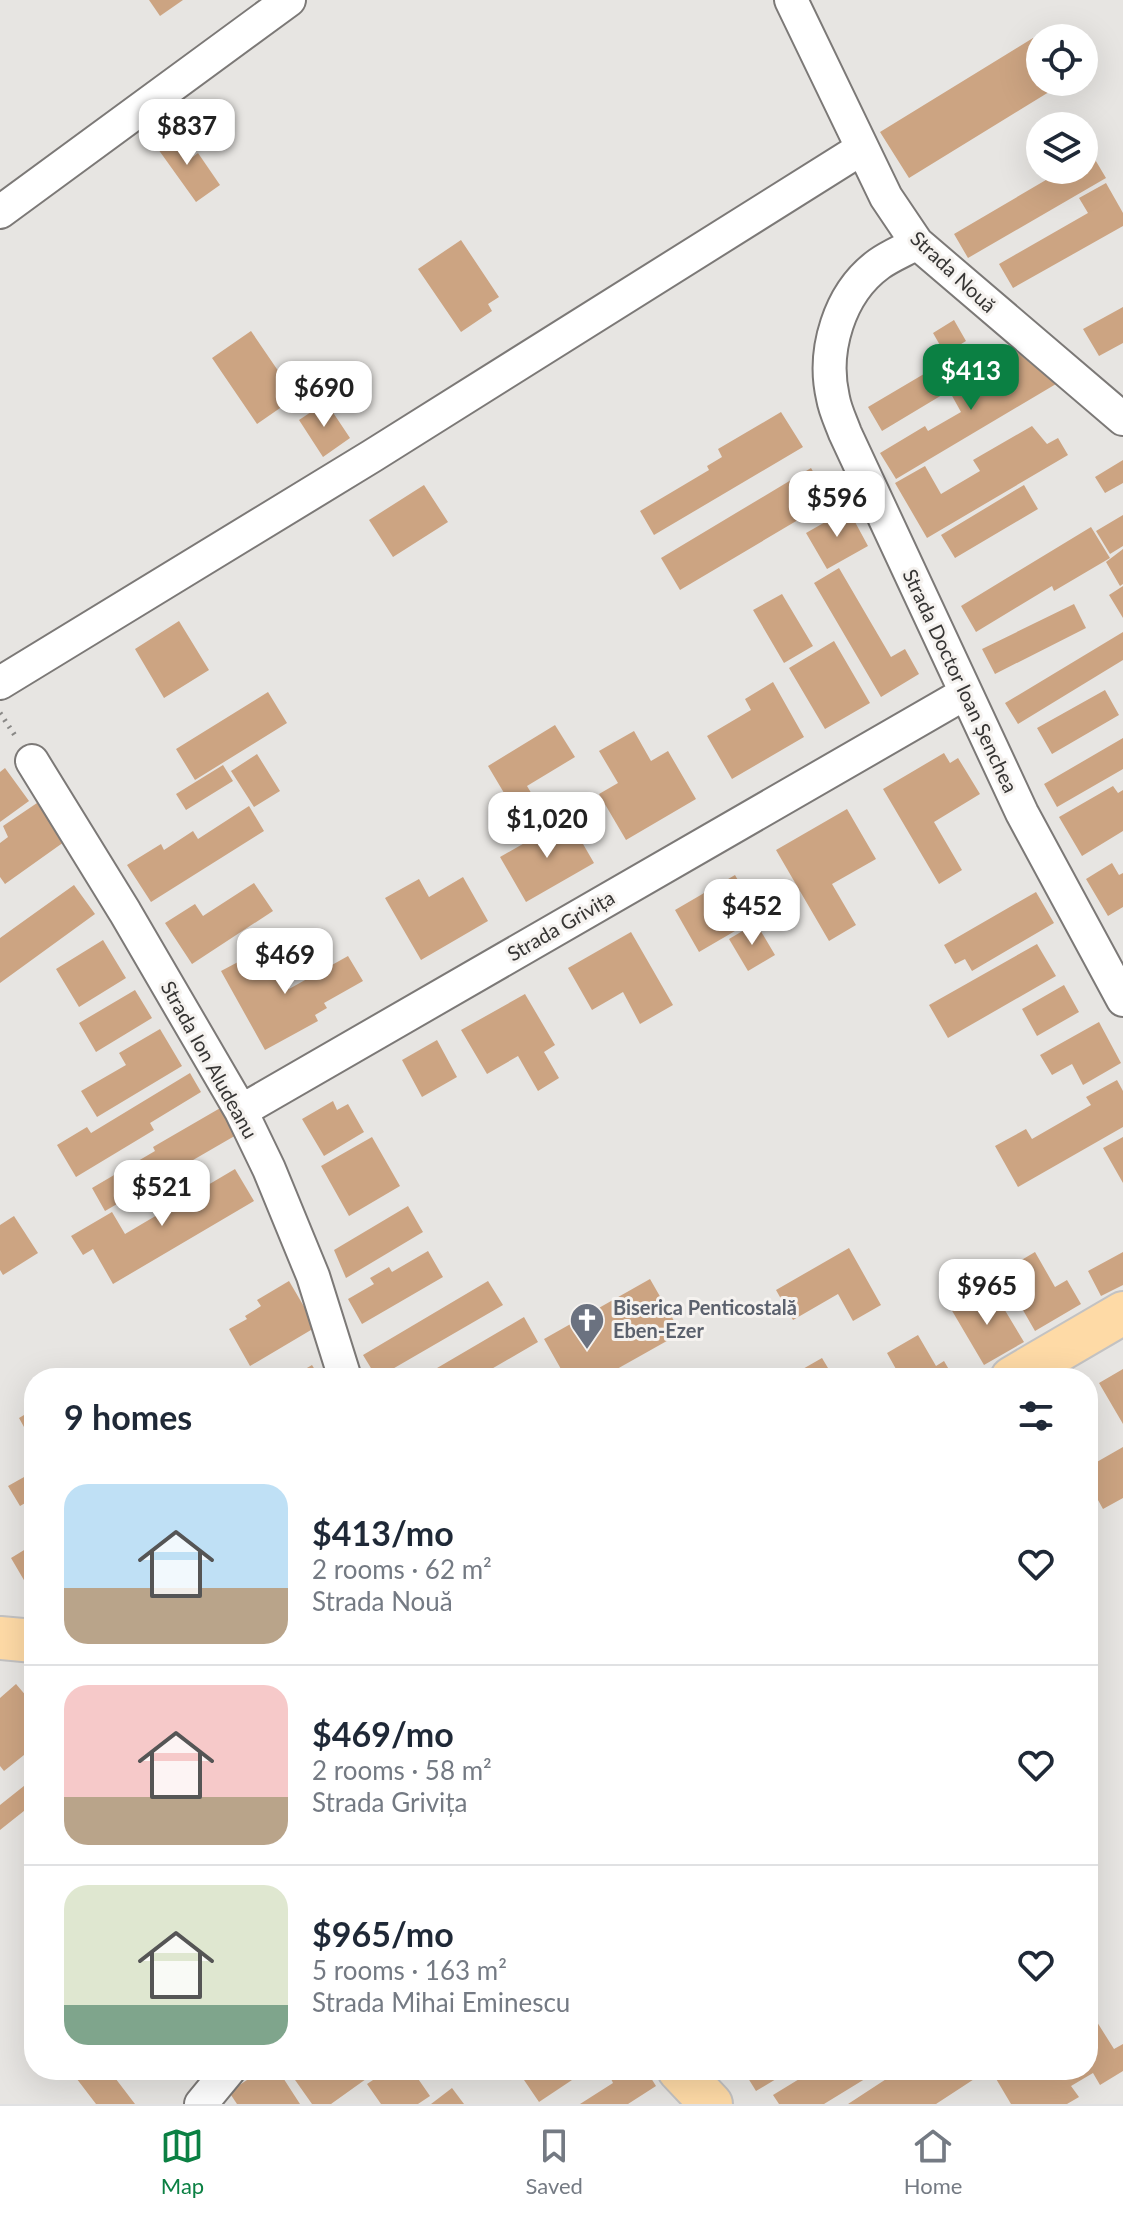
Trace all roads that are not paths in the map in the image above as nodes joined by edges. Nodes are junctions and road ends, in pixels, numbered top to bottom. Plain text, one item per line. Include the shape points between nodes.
1 (289, 0) edge
2 (791, 0) edge
3 (861, 149) junction
4 (0, 212) edge
5 (917, 243) junction
6 (1123, 419) edge
7 (0, 683) edge
8 (964, 694) junction
9 (32, 761) dead end
10 (1123, 1000) edge
11 (241, 1111) junction
12 (1123, 1313) edge
13 (342, 1368) edge
14 (1029, 1368) edge
15 (0, 1638) edge
16 (24, 1640) edge
17 (221, 2080) edge
18 (688, 2080) edge
19 (201, 2104) edge
20 (711, 2104) edge

1 - 4 street
2 - 3 street, Strada Nouă
3 - 5 street, Strada Nouă
3 - 7 street
5 - 6 street, Strada Nouă
5 - 8 street, Strada Doctor Ioan Șenchea via 878,265 847,300 829,366 845,433
8 - 10 street, Strada Doctor Ioan Șenchea
8 - 11 street, Strada Grivița
9 - 11 street, Strada Ion Aludeanu
11 - 13 street, Strada Ion Aludeanu via 313,1276
12 - 14 main road
15 - 16 main road
17 - 19 street
18 - 20 main road

